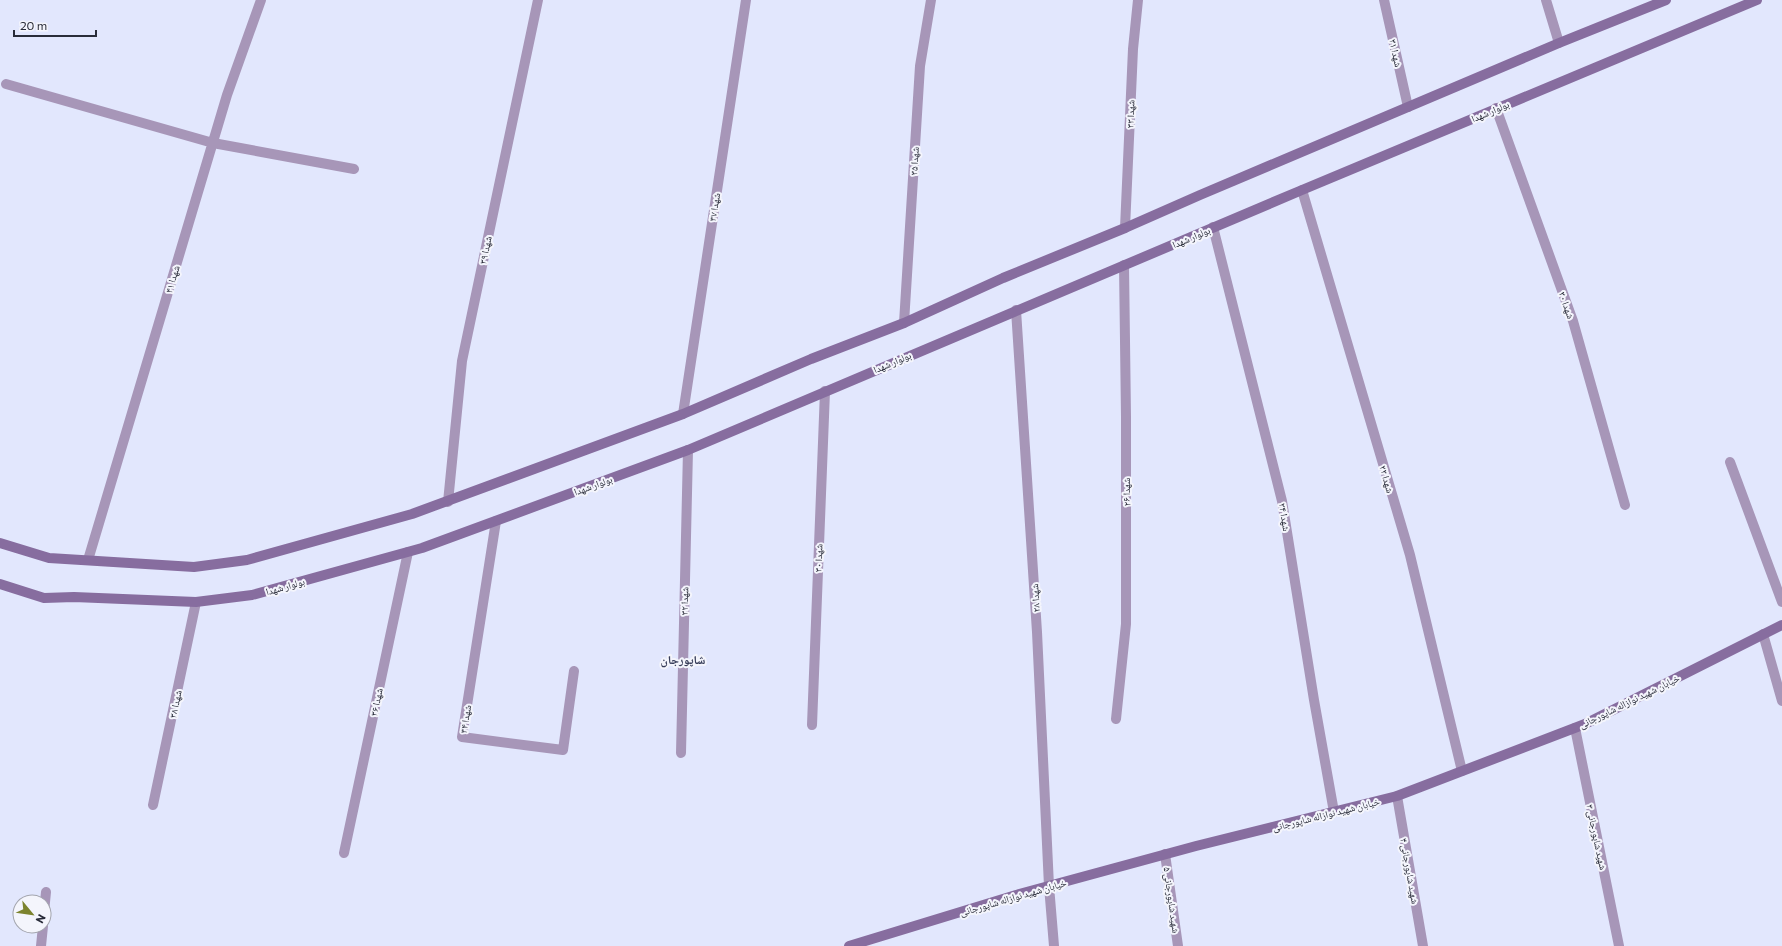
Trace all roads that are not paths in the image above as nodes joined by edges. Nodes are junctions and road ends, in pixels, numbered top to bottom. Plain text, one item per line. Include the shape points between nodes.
1 (261, 0) edge
2 (538, 0) edge
3 (746, 0) edge
4 (931, 0) edge
5 (1138, 0) edge
6 (1384, 0) edge
7 (1546, 0) edge
8 (1666, 0) edge
9 (1757, 0) edge
10 (1559, 43) junction
11 (6, 84) dead end
12 (1408, 107) junction
13 (1496, 108) junction
14 (213, 143) junction
15 (354, 169) dead end
16 (1302, 190) junction
17 (1213, 227) junction
18 (1125, 228) junction
19 (1124, 265) junction
20 (1016, 310) junction
21 (904, 323) junction
22 (825, 391) junction
23 (683, 414) junction
24 (688, 450) junction
25 (1730, 462) dead end
26 (448, 502) junction
27 (1625, 506) dead end
28 (496, 520) junction
29 (0, 543) edge
30 (408, 552) junction
31 (88, 560) junction
32 (0, 584) edge
33 (196, 602) junction
34 (1782, 602) edge
35 (1782, 625) edge
36 (1763, 634) junction
37 (574, 671) dead end
38 (1782, 701) edge
39 (1116, 719) dead end
40 (812, 725) dead end
41 (1575, 728) junction
42 (681, 753) dead end
43 (1462, 771) junction
44 (1397, 796) junction
45 (153, 805) dead end
46 (1334, 812) junction
47 (344, 853) dead end
48 (1165, 854) junction
49 (1049, 886) junction
50 (42, 934) edge
51 (871, 943) edge
52 (41, 946) edge
53 (849, 946) edge
54 (1054, 946) edge
55 (1178, 946) edge
56 (1423, 946) edge
57 (1619, 946) edge

1 - 14 street, شهدا ۴۱ via 227,95
2 - 26 street, شهدا ۳۹ via 462,361
3 - 23 street, شهدا ۳۷
4 - 21 street, شهدا ۳۵ via 920,66
5 - 18 street, شهدا ۳۳ via 1133,49
6 - 12 street, شهدا ۳۱
7 - 10 street
8 - 10 main road
9 - 13 main road, بولوار شهدا
10 - 12 main road
11 - 14 street
12 - 18 main road
13 - 16 main road, بولوار شهدا
13 - 27 street, شهدا ۲۰ via 1573,321
14 - 15 street
14 - 31 street, شهدا ۴۱
16 - 17 main road, بولوار شهدا
16 - 43 street, شهدا ۲۲ via 1410,555
17 - 19 main road, بولوار شهدا
17 - 46 street, شهدا ۲۴ via 1282,501
18 - 21 main road via 1003,278
19 - 20 main road, بولوار شهدا
19 - 39 street, شهدا ۲۶ via 1126,624
20 - 22 main road, بولوار شهدا
20 - 49 street, شهدا ۲۸ via 1037,632
21 - 23 main road via 811,359
22 - 24 main road, بولوار شهدا
22 - 40 street, شهدا ۳۰
23 - 26 main road
24 - 28 main road, بولوار شهدا
24 - 42 street, شهدا ۳۲
25 - 34 street
26 - 31 main road via 247,560 194,567
28 - 30 main road, بولوار شهدا
28 - 37 street, شهدا ۳۴ via 462,737 563,750
29 - 31 main road via 49,558
30 - 33 main road, بولوار شهدا via 252,595
30 - 47 street, شهدا ۳۶
32 - 33 main road, بولوار شهدا via 44,598
33 - 45 street, شهدا ۳۸
35 - 36 main road, خیابان شهید نوازاله شاپورجانی
36 - 38 street
36 - 41 main road, خیابان شهید نوازاله شاپورجانی
41 - 43 main road, خیابان شهید نوازاله شاپورجانی
41 - 57 street, شهید شاپورجانی ۳
43 - 44 main road, خیابان شهید نوازاله شاپورجانی
44 - 46 main road, خیابان شهید نوازاله شاپورجانی
44 - 56 street, شهید شاپورجانی ۴
46 - 48 main road, خیابان شهید نوازاله شاپورجانی
48 - 49 main road, خیابان شهید نوازاله شاپورجانی
48 - 55 street, شهید شاپورجانی ۵
49 - 51 main road, خیابان شهید نوازاله شاپورجانی
49 - 54 street, شهدا ۲۸
50 - 52 street
51 - 53 main road, خیابان شهید نوازاله شاپورجانی

